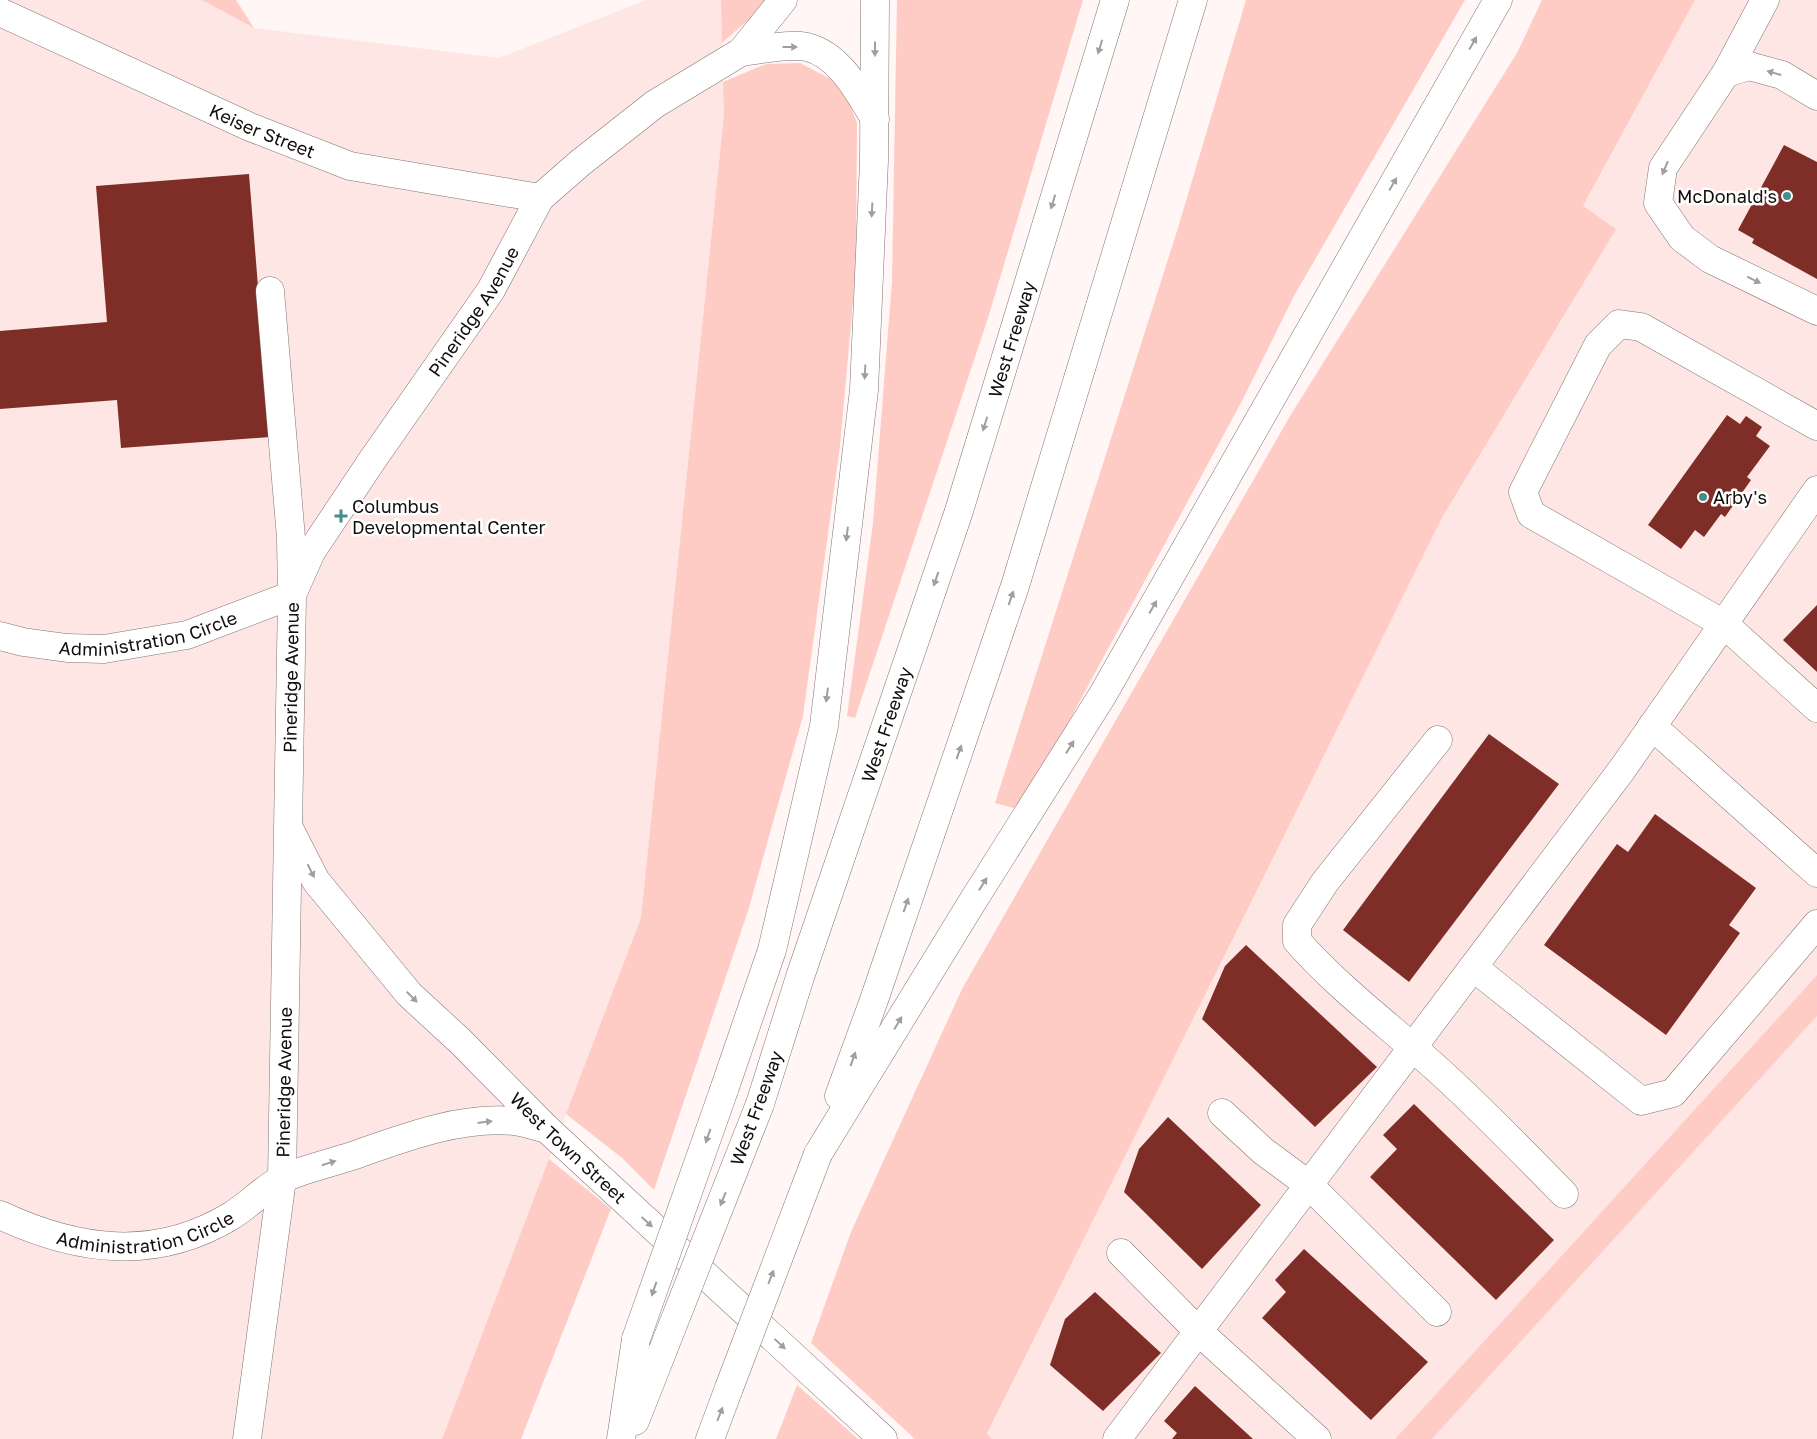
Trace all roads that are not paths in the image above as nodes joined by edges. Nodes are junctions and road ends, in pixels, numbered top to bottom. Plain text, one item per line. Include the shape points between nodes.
1 (784, 0) edge
2 (875, 0) edge
3 (1114, 0) edge
4 (1193, 0) edge
5 (1498, 0) edge
6 (1765, 0) edge
7 (0, 12) edge
8 (741, 52) junction
9 (1726, 73) junction
10 (1817, 96) edge
11 (875, 119) junction
12 (540, 198) junction
13 (270, 291) dead end
14 (1817, 311) edge
15 (1817, 426) edge
16 (1815, 500) edge
17 (292, 595) junction
18 (1724, 624) junction
19 (0, 636) edge
20 (1817, 708) edge
21 (1652, 726) junction
22 (1438, 740) dead end
23 (289, 827) junction
24 (1817, 874) edge
25 (1817, 924) edge
26 (1474, 967) junction
27 (1412, 1048) junction
28 (1222, 1113) dead end
29 (547, 1130) junction
30 (818, 1154) junction
31 (282, 1179) junction
32 (1309, 1185) junction
33 (1564, 1194) dead end
34 (0, 1215) edge
35 (1121, 1253) dead end
36 (1437, 1312) dead end
37 (1198, 1331) junction
38 (247, 1439) edge
39 (621, 1439) edge
40 (628, 1439) edge
41 (710, 1439) edge
42 (883, 1439) edge
43 (1118, 1439) edge
44 (1317, 1439) edge

1 - 8 main road, Pineridge Avenue
2 -> 11 main road
3 -> 40 main road, West Freeway, bridge via 958,514 760,1104
30 -> 4 main road via 1015,586
30 -> 5 main road via 1102,696
6 - 9 main road
7 - 12 main road, Keiser Street via 250,127 350,166
8 -> 11 main road, Pineridge Avenue via 808,47 829,59 851,80
8 - 12 main road, Pineridge Avenue via 655,104 580,162
10 -> 9 main road via 1782,75 1749,66
9 -> 14 main road via 1663,168 1658,203 1682,238 1710,259
11 -> 39 main road, bridge via 864,390 824,726 772,950 636,1340
12 - 17 main road, Pineridge Avenue via 491,290 311,552
13 - 17 main road
15 - 18 main road via 1641,327 1619,324 1598,345 1523,492 1532,514
16 - 18 main road
17 - 19 main road, Administration Circle via 187,635 104,649 50,646
17 - 23 main road, Pineridge Avenue
18 - 20 main road
18 - 21 main road
21 - 24 main road
21 - 26 main road
22 - 27 main road via 1326,882 1297,925 1297,941 1319,966
23 -> 29 main road, West Town Street via 316,881 409,994
23 - 31 main road, Pineridge Avenue
25 - 26 main road via 1673,1094 1641,1101
26 - 27 main road
27 - 32 main road
27 - 33 main road via 1448,1079
28 - 32 main road via 1263,1151
31 -> 29 main road, Pineridge Avenue via 450,1126 498,1120 516,1121
29 -> 42 main road, West Town Street
41 -> 30 main road, bridge
31 - 34 main road, Administration Circle via 231,1216 187,1237 143,1247 82,1244 33,1231
31 - 38 main road, Pineridge Avenue
32 - 36 main road
32 - 37 main road
35 - 37 main road
37 - 43 main road
37 - 44 main road

